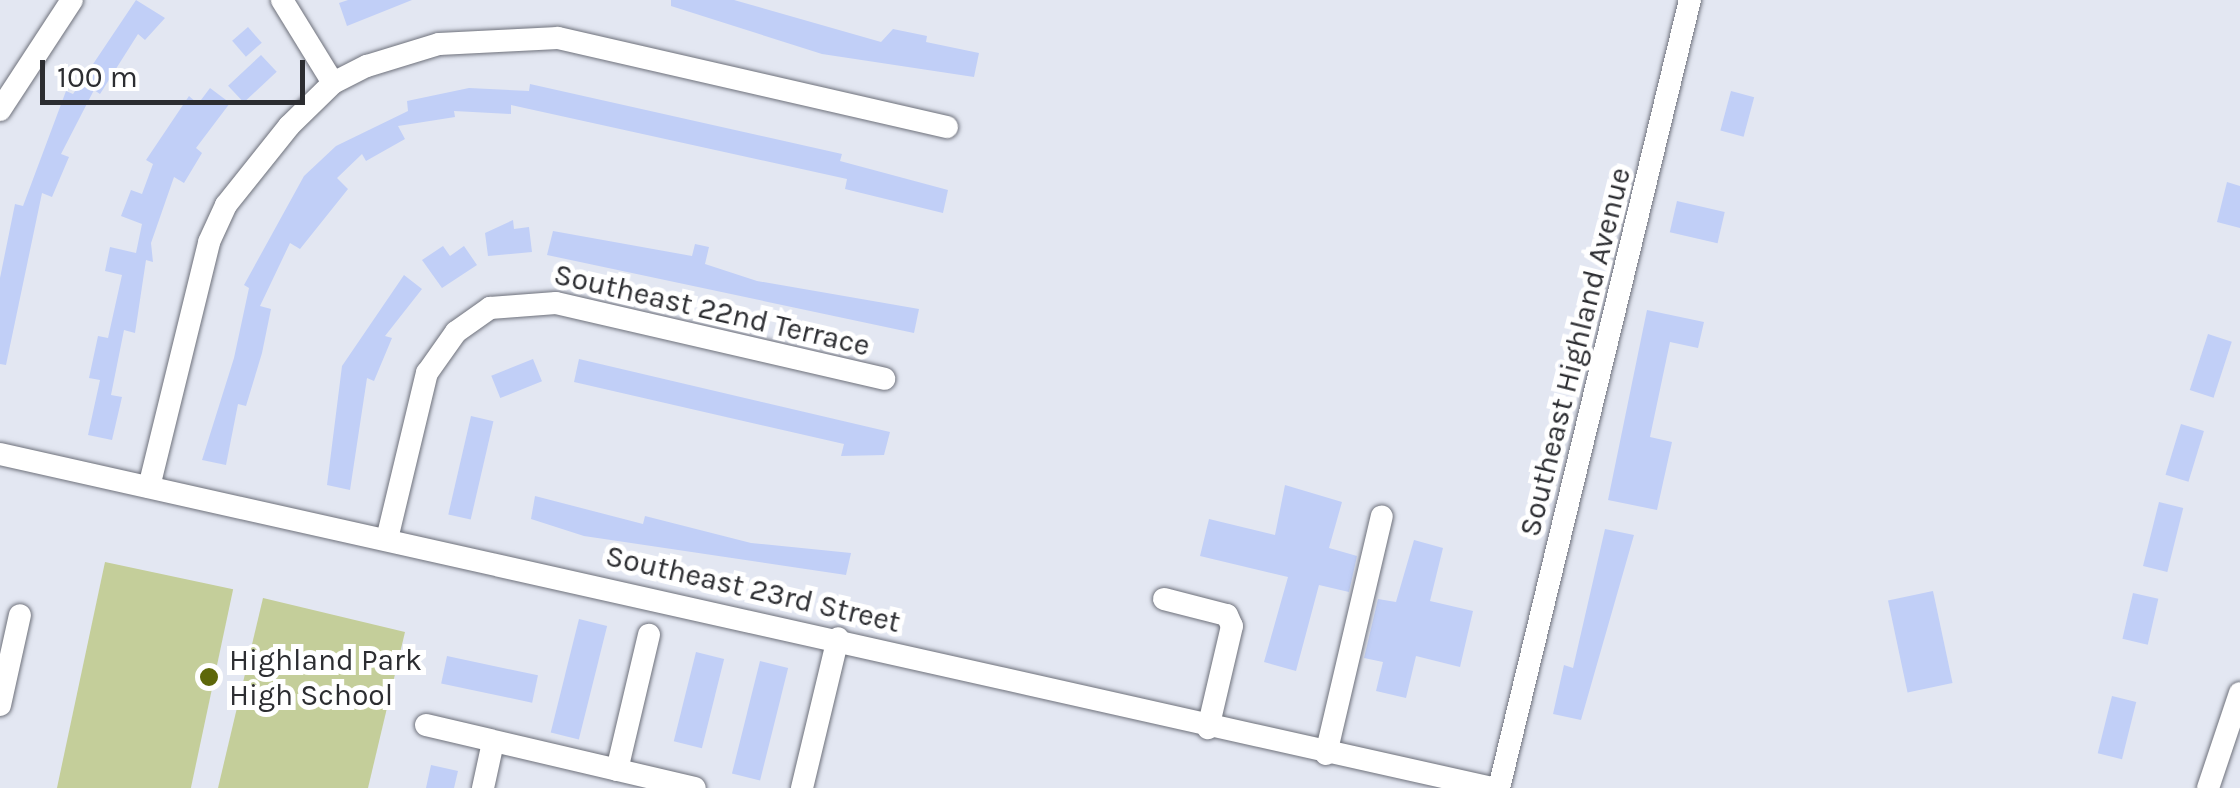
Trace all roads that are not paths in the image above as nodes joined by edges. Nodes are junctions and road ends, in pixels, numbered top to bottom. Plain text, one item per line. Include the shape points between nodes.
1 (72, 0) edge
2 (282, 0) edge
3 (1690, 0) edge
4 (333, 83) junction
5 (0, 110) edge
6 (947, 127) dead end
7 (884, 379) dead end
8 (0, 454) edge
9 (149, 487) junction
10 (1382, 516) dead end
11 (387, 538) junction
12 (1164, 600) dead end
13 (20, 614) dead end
14 (649, 635) dead end
15 (838, 638) junction
16 (1, 692) edge
17 (2240, 694) edge
18 (1516, 718) joint
19 (426, 726) dead end
20 (1208, 728) junction
21 (494, 742) junction
22 (1326, 754) junction
23 (616, 770) junction
24 (482, 788) edge
25 (695, 788) edge
26 (802, 788) edge
27 (1496, 788) edge
28 (2208, 788) edge

1 - 5 street
2 - 4 street
3 - 18 street, Southeast Highland Avenue
4 - 6 street via 439,44 530,36
4 - 9 street via 248,172 216,224
7 - 11 street, Southeast 22nd Terrace via 541,301 490,308 440,352 422,384
8 - 9 street, Southeast 23rd Street
9 - 11 street, Southeast 23rd Street
10 - 22 street
11 - 15 street, Southeast 23rd Street
12 - 20 street via 1227,615 1232,626
13 - 16 street
14 - 23 street
15 - 20 street, Southeast 23rd Street
15 - 26 street
17 - 28 street
18 - 27 street, Southeast 23rd Street
19 - 21 street
20 - 22 street, Southeast 23rd Street
21 - 23 street
21 - 24 street
22 - 27 street, Southeast 23rd Street
23 - 25 street

